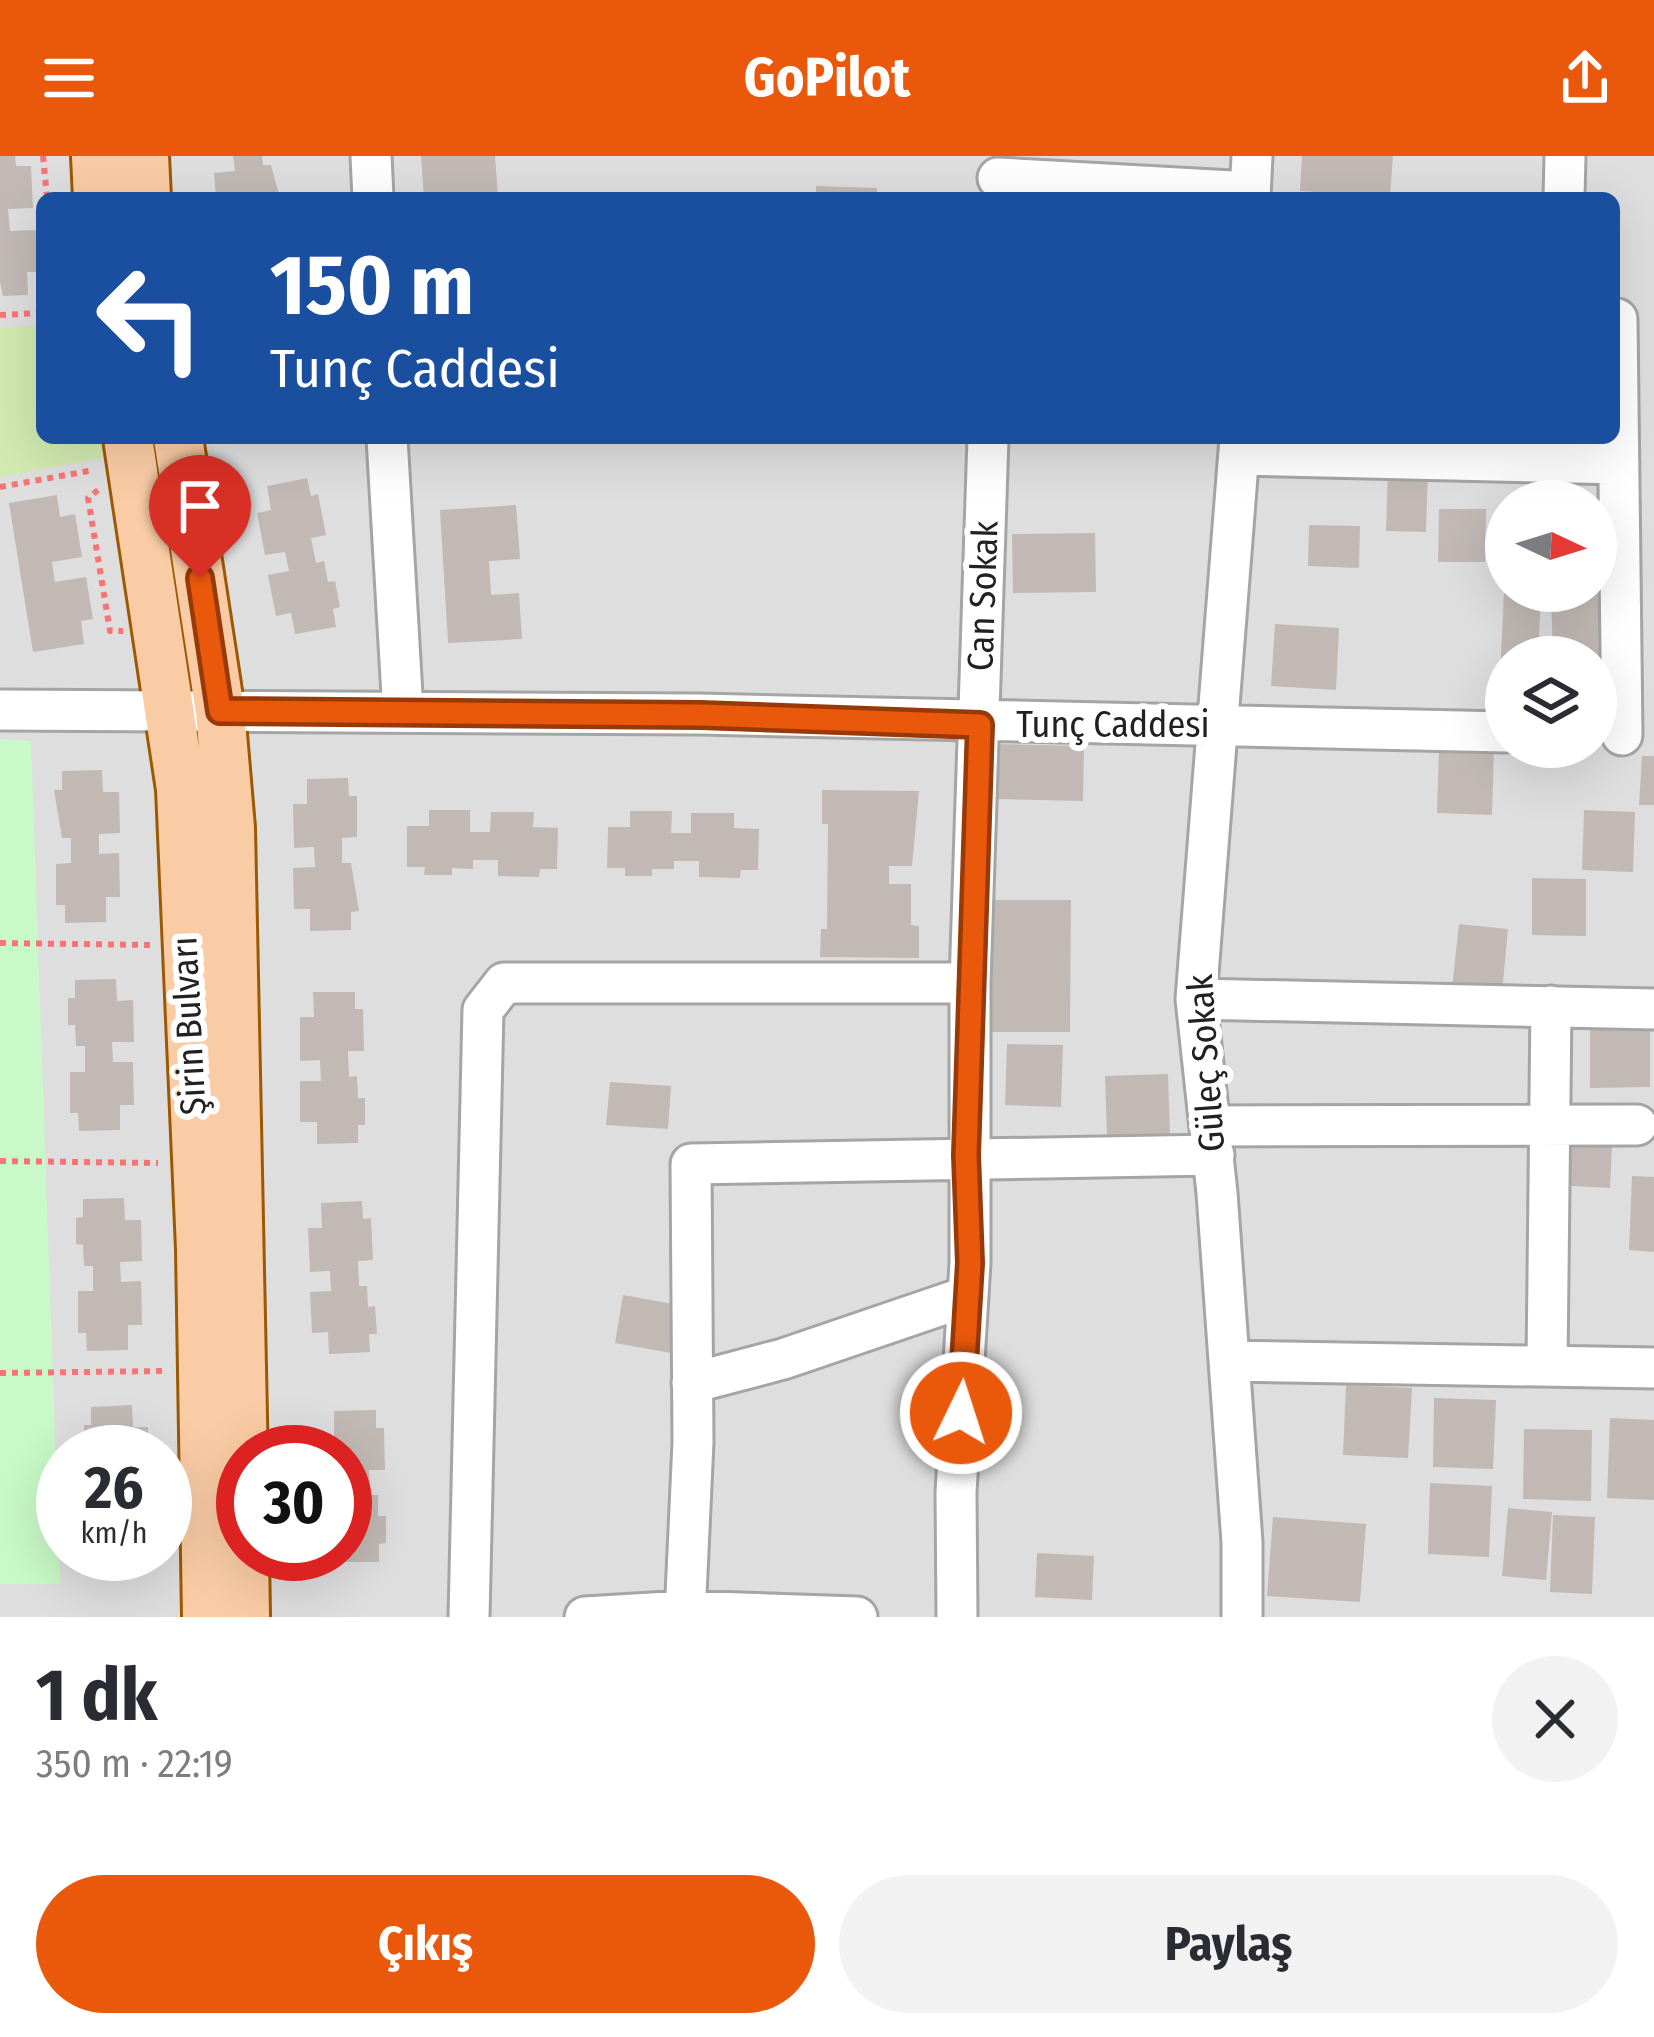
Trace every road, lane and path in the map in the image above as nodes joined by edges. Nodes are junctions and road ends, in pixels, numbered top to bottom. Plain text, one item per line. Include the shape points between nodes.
1 (43, 156) edge
2 (96, 156) edge
3 (144, 156) edge
4 (371, 156) edge
5 (1565, 156) edge
6 (998, 178) edge
7 (1250, 182) edge
8 (46, 192) edge
9 (98, 192) edge
10 (146, 192) edge
11 (374, 192) edge
12 (1564, 192) edge
13 (36, 313) edge
14 (0, 315) edge
15 (1628, 319) edge
16 (1620, 435) edge
17 (179, 444) edge
18 (387, 444) edge
19 (988, 444) edge
20 (1619, 444) edge
21 (1239, 447) edge
22 (114, 453) edge
23 (1618, 464) junction
24 (104, 485) dead end
25 (0, 487) edge
26 (136, 630) dead end
27 (0, 710) edge
28 (220, 711) junction
29 (170, 712) junction
30 (403, 712) junction
31 (980, 725) junction
32 (1215, 726) junction
33 (1485, 732) edge
34 (1624, 736) edge
35 (0, 943) edge
36 (185, 945) junction
37 (970, 983) junction
38 (1196, 999) junction
39 (1551, 1006) junction
40 (1654, 1009) edge
41 (1552, 1123) junction
42 (1637, 1125) dead end
43 (1212, 1141) junction
44 (966, 1155) junction
45 (0, 1161) edge
46 (196, 1163) junction
47 (968, 1296) junction
48 (1228, 1361) junction
49 (1547, 1364) junction
50 (1654, 1368) edge
51 (202, 1371) junction
52 (0, 1373) edge
53 (692, 1383) junction
54 (242, 1425) edge
55 (244, 1581) edge
56 (685, 1614) edge
57 (207, 1617) edge
58 (245, 1617) edge
59 (469, 1617) edge
60 (585, 1617) edge
61 (857, 1617) edge
62 (957, 1617) edge
63 (1242, 1617) edge

1 - 8 path
2 - 9 main road
3 - 10 main road
4 - 11 street
5 - 12 street
6 - 7 street
13 - 14 path
15 - 16 street
17 - 28 main road, Şirin Bulvarı
18 - 30 street
19 - 31 street, Can Sokak
20 - 23 street
21 - 23 street
21 - 32 street, Güleç Sokak
22 - 25 path
22 - 29 main road, Şirin Bulvarı
23 - 34 street
24 - 26 path via 88,498 110,631
27 - 29 street, Tunç Caddesi
28 - 29 street, Tunç Caddesi
28 - 30 street, Tunç Caddesi
28 - 54 main road, Şirin Bulvarı via 230,828
29 - 36 main road, Şirin Bulvarı via 181,789
30 - 31 street, Tunç Caddesi
31 - 32 street, Tunç Caddesi
31 - 37 street, Can Sokak
32 - 33 street, Tunç Caddesi
32 - 38 street, Güleç Sokak
35 - 36 path
36 - 46 main road, Şirin Bulvarı
37 - 44 street, Can Sokak
37 - 59 street via 504,983 490,996 483,1010
38 - 39 street
38 - 43 street, Güleç Sokak
39 - 40 street
39 - 41 street
41 - 42 street
41 - 43 street
41 - 49 street
43 - 44 street
43 - 48 street, Güleç Sokak
44 - 47 street, Can Sokak
44 - 53 street via 691,1164
45 - 46 path
46 - 51 main road, Şirin Bulvarı
47 - 53 street
47 - 62 street, Can Sokak
48 - 49 street
48 - 63 street, Güleç Sokak
49 - 50 street
51 - 52 path
51 - 57 main road, Şirin Bulvarı
53 - 56 street
55 - 58 main road
56 - 60 street
56 - 61 street

